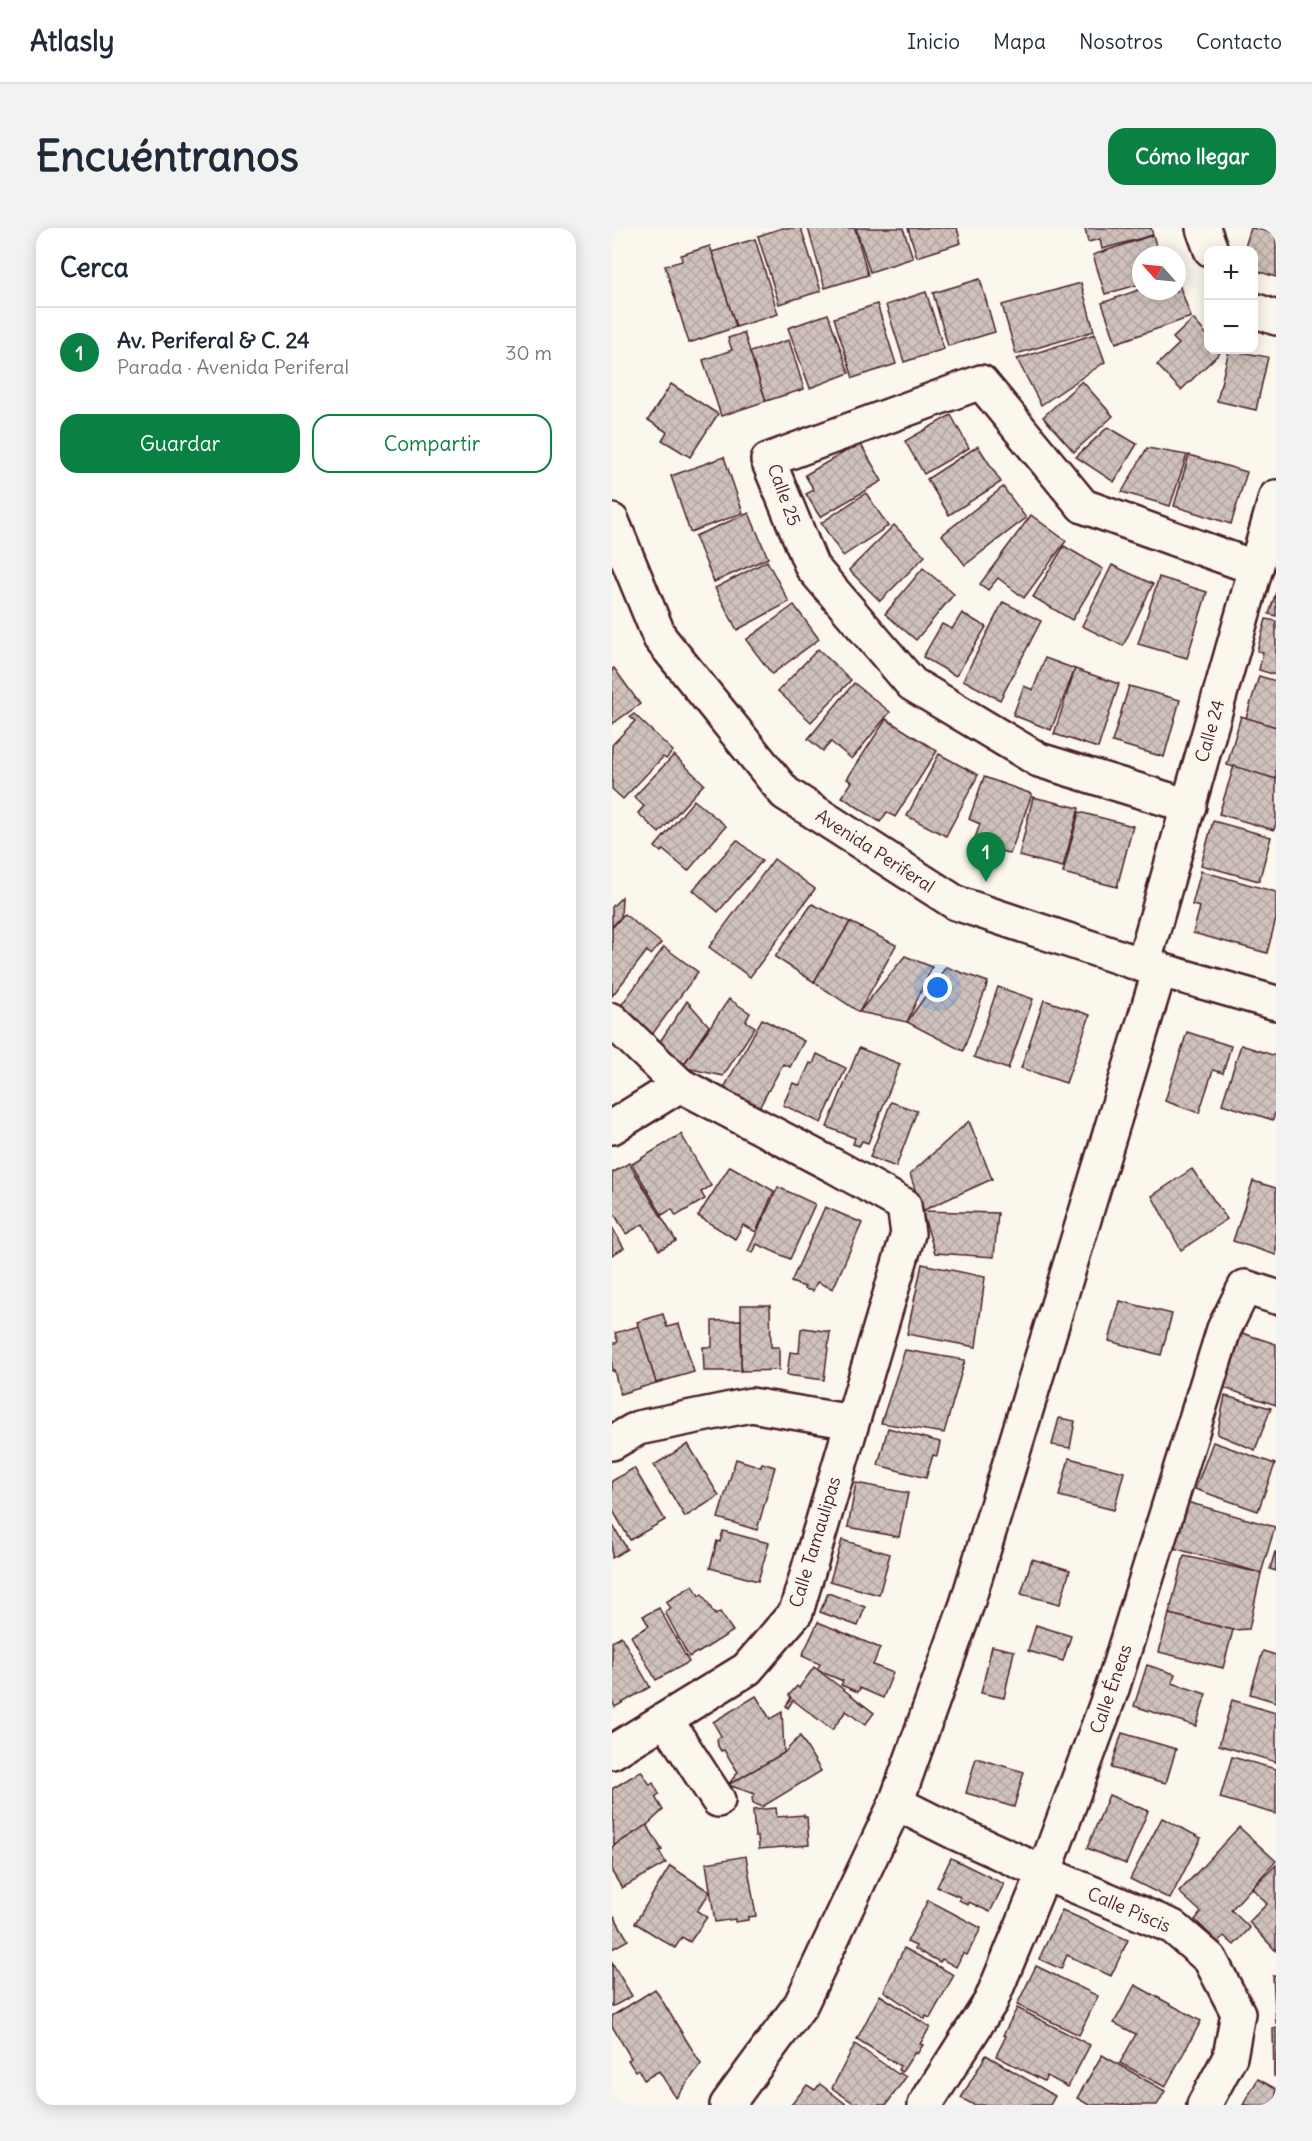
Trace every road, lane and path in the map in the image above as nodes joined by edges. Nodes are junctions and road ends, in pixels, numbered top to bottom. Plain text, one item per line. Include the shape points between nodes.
1 (1203, 228) edge
2 (1210, 246) edge
3 (1258, 311) edge
4 (1276, 318) edge
5 (1276, 497) edge
6 (612, 521) edge
7 (1256, 568) junction
8 (1189, 806) junction
9 (1151, 967) junction
10 (1276, 1003) edge
11 (612, 1020) edge
12 (680, 1085) junction
13 (612, 1127) edge
14 (1276, 1297) edge
15 (852, 1422) junction
16 (612, 1443) edge
17 (666, 1720) junction
18 (612, 1752) edge
19 (718, 1800) dead end
20 (896, 1803) junction
21 (1044, 1873) junction
22 (727, 2105) edge
23 (925, 2105) edge
24 (1204, 2105) edge

1 - 2 street
3 - 4 street
5 - 7 street, Calle 24
6 - 9 street, Avenida Periferal via 660,638 785,793 956,903
7 - 8 street, Calle 24
7 - 8 street, Calle 25 via 1083,506 981,382 768,460 812,567 912,684 1039,760
8 - 9 street, Calle 24
9 - 10 street, Avenida Periferal
9 - 20 street, Calle 24 via 967,1604
11 - 12 street
12 - 13 street
12 - 15 street, Calle Tamaulipas via 904,1205 908,1234
14 - 21 street, Calle Éneas via 1245,1287 1224,1329 1113,1689
15 - 16 street via 751,1405 638,1428
15 - 17 street, Calle Tamaulipas via 796,1612 747,1669
17 - 18 street, Calle Tamaulipas
17 - 19 street
20 - 21 street, Calle Piscis
20 - 22 street, Calle 24 via 801,2004
21 - 23 street, Calle Éneas via 990,2001
21 - 24 street, Calle Piscis via 1173,1927 1210,1959 1238,2013 1230,2057

